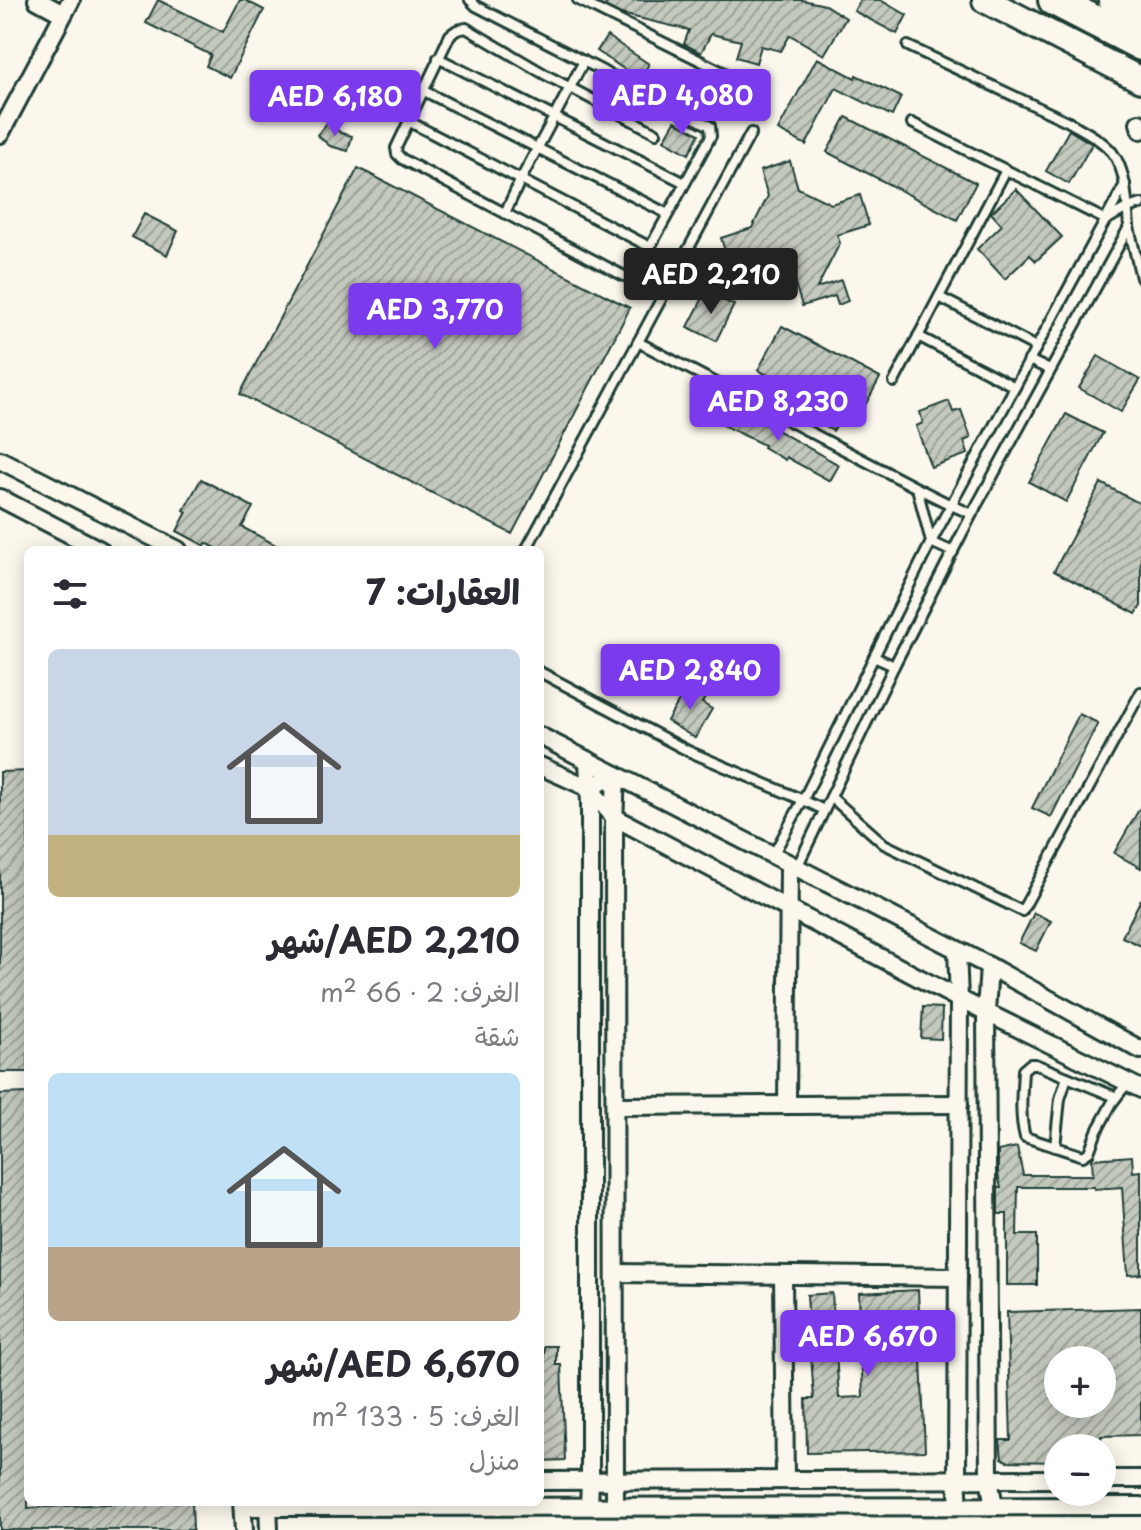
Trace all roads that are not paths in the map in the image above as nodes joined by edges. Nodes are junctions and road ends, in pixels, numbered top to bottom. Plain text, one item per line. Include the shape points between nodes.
1 (37, 0) edge
2 (470, 0) edge
3 (578, 0) edge
4 (985, 0) edge
5 (1054, 0) edge
6 (1114, 0) edge
7 (67, 7) edge
8 (1141, 14) edge
9 (1141, 45) edge
10 (908, 46) dead end
11 (438, 58) junction
12 (584, 61) junction
13 (1141, 80) edge
14 (745, 83) dead end
15 (570, 88) junction
16 (424, 91) junction
17 (555, 115) junction
18 (408, 121) junction
19 (912, 123) dead end
20 (656, 133) dead end
21 (751, 133) dead end
22 (0, 134) edge
23 (538, 147) junction
24 (1006, 170) junction
25 (520, 181) junction
26 (685, 183) junction
27 (1125, 183) junction
28 (1141, 204) edge
29 (1127, 208) junction
30 (505, 213) junction
31 (668, 214) junction
32 (1106, 220) junction
33 (1129, 227) junction
34 (650, 247) junction
35 (1141, 278) edge
36 (939, 297) junction
37 (918, 336) junction
38 (638, 342) junction
39 (1036, 347) junction
40 (1029, 360) junction
41 (1050, 370) junction
42 (894, 382) dead end
43 (1015, 387) junction
44 (0, 460) edge
45 (917, 488) junction
46 (0, 498) edge
47 (951, 505) junction
48 (972, 514) junction
49 (931, 542) junction
50 (92, 546) edge
51 (170, 546) edge
52 (528, 546) edge
53 (953, 552) junction
54 (874, 657) junction
55 (894, 666) junction
56 (544, 674) edge
57 (1141, 692) edge
58 (544, 738) edge
59 (588, 760) junction
60 (544, 768) edge
61 (616, 775) junction
62 (589, 788) junction
63 (831, 797) junction
64 (803, 800) junction
65 (824, 810) junction
66 (614, 817) junction
67 (773, 856) junction
68 (793, 866) junction
69 (789, 909) junction
70 (957, 950) junction
71 (989, 966) junction
72 (959, 999) junction
73 (986, 1012) junction
74 (1141, 1050) edge
75 (1067, 1077) junction
76 (1134, 1085) edge
77 (1116, 1097) junction
78 (959, 1104) junction
79 (787, 1105) junction
80 (615, 1106) junction
81 (1055, 1147) junction
82 (615, 1273) junction
83 (783, 1275) junction
84 (958, 1277) junction
85 (988, 1318) junction
86 (958, 1320) junction
87 (957, 1479) junction
88 (989, 1479) junction
89 (1044, 1479) edge
90 (1116, 1479) edge
91 (1141, 1479) edge
92 (615, 1480) junction
93 (785, 1480) junction
94 (544, 1481) edge
95 (590, 1481) junction
96 (243, 1506) edge
97 (268, 1506) edge
98 (544, 1506) edge
99 (589, 1506) junction
100 (615, 1506) junction
101 (959, 1506) junction
102 (994, 1506) junction
103 (1141, 1506) edge
104 (244, 1530) edge
105 (269, 1530) edge

1 - 7 street
2 - 12 lane
3 - 14 lane
4 - 13 main road
5 - 9 highway
6 - 8 highway
7 - 22 street
10 - 27 lane via 1095,138 1113,154
11 - 15 lane via 450,35 466,28
11 - 16 lane
11 - 17 lane
12 - 15 lane
12 - 26 lane via 710,126 711,136
15 - 17 lane
15 - 20 lane
16 - 18 lane
16 - 23 lane
17 - 23 lane
17 - 26 lane
18 - 25 lane
18 - 30 lane via 396,148 402,159
19 - 24 lane
21 - 38 lane
23 - 25 lane
23 - 31 lane
24 - 32 lane
24 - 36 lane
25 - 30 lane
25 - 34 lane
26 - 31 lane
27 - 29 lane
27 - 32 lane
28 - 29 lane
29 - 32 lane
29 - 33 lane
30 - 34 lane via 624,276 637,271
31 - 34 lane
32 - 39 lane
33 - 35 lane
33 - 41 lane
36 - 37 lane
36 - 39 lane
37 - 42 lane
37 - 43 lane
38 - 45 lane
38 - 52 lane
39 - 40 lane
40 - 41 lane
40 - 43 lane
41 - 48 lane
43 - 47 lane
44 - 51 street
45 - 47 lane
45 - 49 lane
46 - 50 street
47 - 48 lane
47 - 49 lane
48 - 53 lane
49 - 53 lane
49 - 54 lane
53 - 55 lane
54 - 55 lane
54 - 64 lane
55 - 63 lane
56 - 64 lane via 688,751
57 - 63 lane via 1022,911 884,844
58 - 59 street
59 - 61 street
59 - 62 street
60 - 62 street
61 - 62 street
61 - 66 street
61 - 67 street
62 - 66 street
62 - 95 street
63 - 65 lane
64 - 65 lane
64 - 67 lane
65 - 68 lane
66 - 69 street
66 - 80 street
67 - 68 street
68 - 69 street
68 - 70 street
69 - 72 street
69 - 79 street
70 - 71 street
70 - 72 street
71 - 73 street
71 - 74 street
72 - 73 street
72 - 78 street
73 - 76 street
73 - 85 street
75 - 77 lane
75 - 81 lane
75 - 81 lane via 1035,1064 1023,1070 1025,1137
76 - 77 lane
77 - 81 lane via 1087,1155
78 - 79 street
78 - 84 street
79 - 80 street
80 - 82 street
82 - 83 street
82 - 92 street
83 - 84 street
83 - 93 street
84 - 86 street
85 - 86 street
85 - 88 street
86 - 87 street
87 - 88 street
87 - 93 street
87 - 101 street
88 - 89 street
88 - 102 street
90 - 91 street
92 - 93 street
92 - 95 street
92 - 100 street
94 - 95 street
95 - 99 street
96 - 104 street
97 - 105 street
98 - 99 street
99 - 100 street
100 - 101 street
101 - 102 street
102 - 103 street

